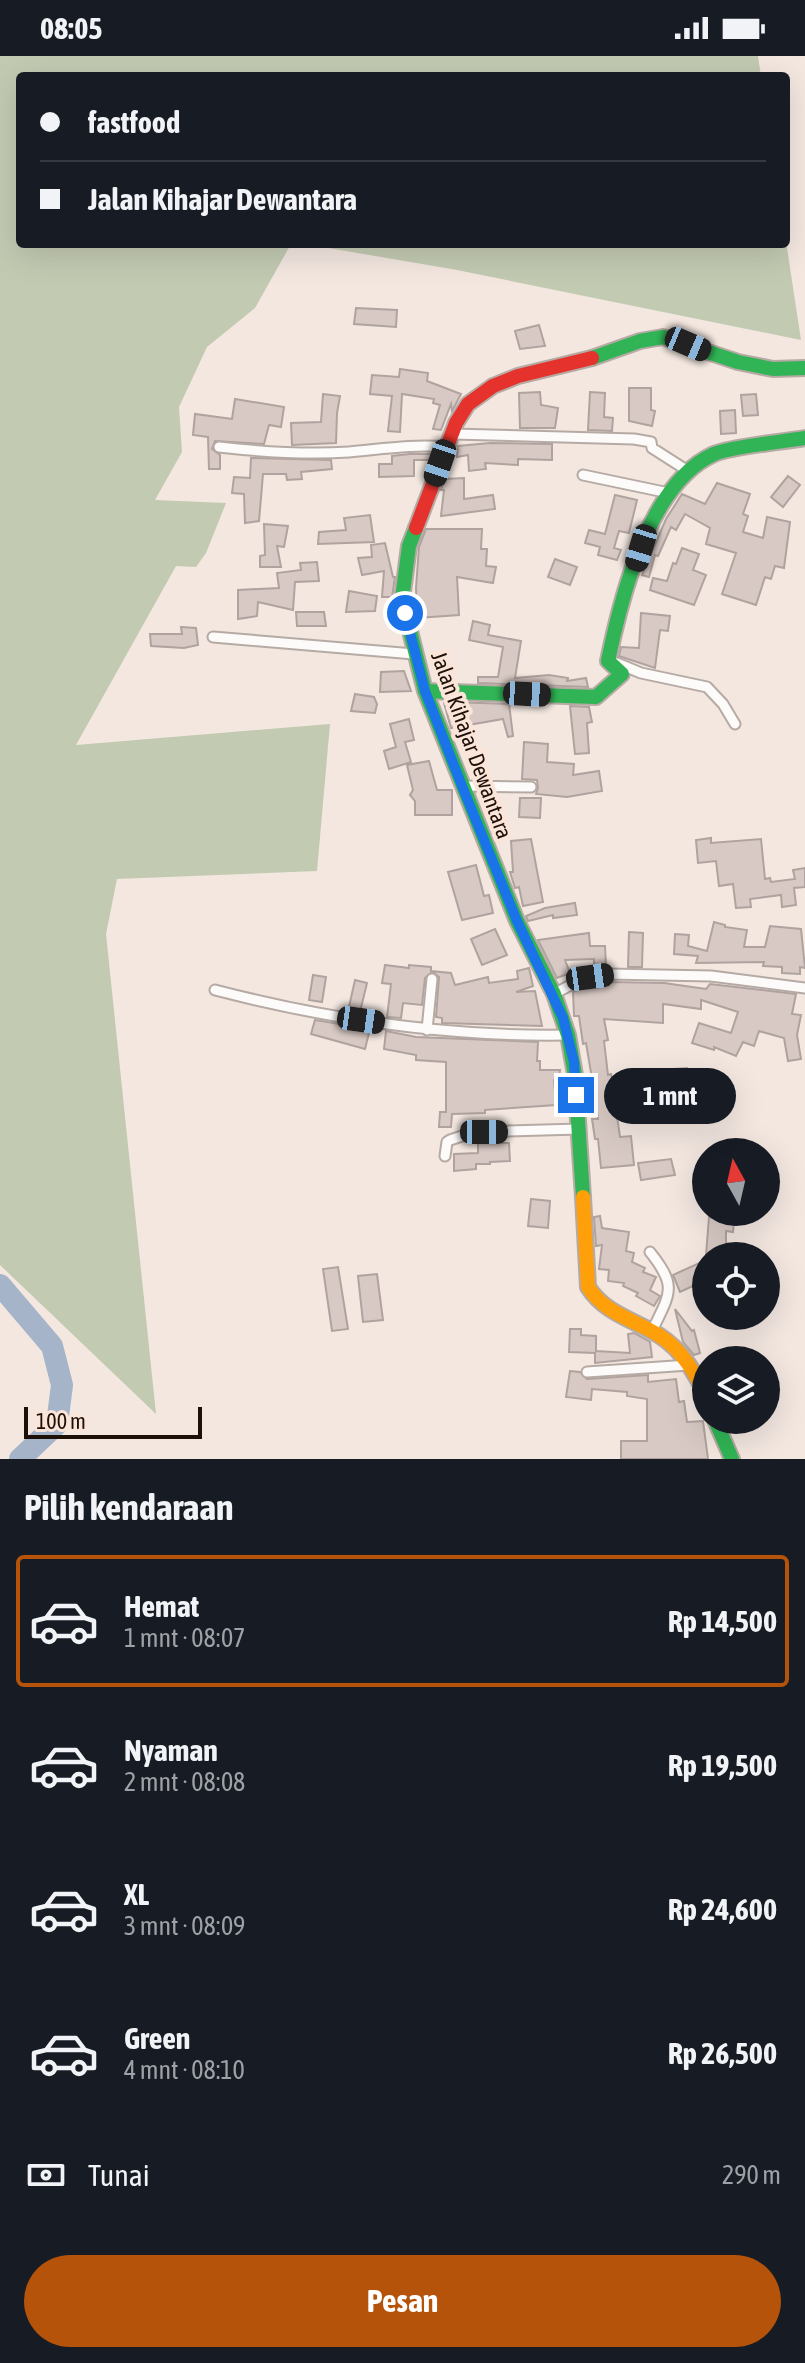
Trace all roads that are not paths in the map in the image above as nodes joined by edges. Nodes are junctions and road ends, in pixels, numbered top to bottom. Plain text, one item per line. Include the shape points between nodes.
1 (805, 368) edge
2 (805, 438) edge
3 (450, 440) junction
4 (219, 447) dead end
5 (688, 471) junction
6 (583, 475) dead end
7 (669, 493) junction
8 (213, 637) dead end
9 (414, 654) junction
10 (610, 654) junction
11 (425, 691) junction
12 (735, 724) dead end
13 (462, 786) junction
14 (531, 787) dead end
15 (432, 979) dead end
16 (805, 988) edge
17 (215, 990) dead end
18 (554, 994) junction
19 (427, 1030) junction
20 (568, 1035) junction
21 (579, 1129) junction
22 (445, 1156) dead end
23 (650, 1252) dead end
24 (652, 1331) junction
25 (689, 1365) junction
26 (692, 1370) edge
27 (587, 1372) dead end
28 (721, 1434) edge
29 (732, 1459) edge

1 - 3 main road, Jalan Kihajar Dewantara via 758,367 674,339 650,338 493,386 468,404
2 - 5 main road via 716,453
3 - 4 street via 290,454
3 - 5 street via 634,439 650,442 652,449
3 - 9 main road, Jalan Kihajar Dewantara via 409,546 402,599
5 - 7 main road
6 - 7 street
7 - 10 main road via 645,538
8 - 9 street
9 - 11 main road, Jalan Kihajar Dewantara
10 - 11 main road via 610,664 622,674 599,697
10 - 12 street via 627,668 707,687
11 - 13 main road, Jalan Kihajar Dewantara
13 - 14 street
13 - 18 main road, Jalan Kihajar Dewantara via 517,921
15 - 19 street
16 - 18 street via 711,976 609,974
17 - 19 street via 283,1007
18 - 20 main road, Jalan Kihajar Dewantara
19 - 20 street
20 - 21 main road, Jalan Kihajar Dewantara
21 - 22 street via 474,1132 447,1142
21 - 24 main road, Jalan Kihajar Dewantara via 588,1287 598,1301
23 - 24 street via 669,1284
24 - 25 main road, Jalan Kihajar Dewantara
25 - 26 main road, Jalan Kihajar Dewantara
25 - 27 street
28 - 29 main road

